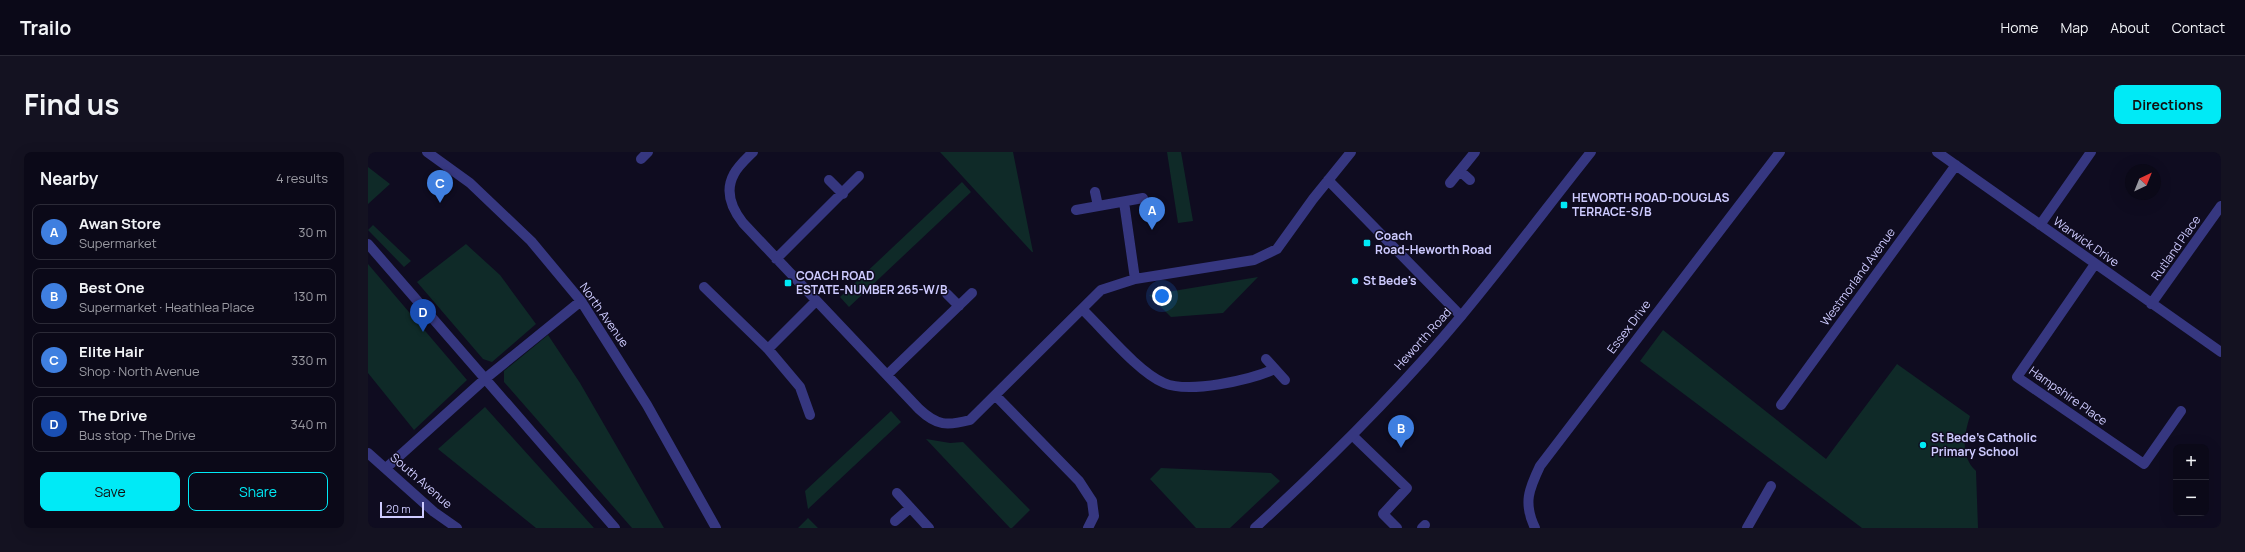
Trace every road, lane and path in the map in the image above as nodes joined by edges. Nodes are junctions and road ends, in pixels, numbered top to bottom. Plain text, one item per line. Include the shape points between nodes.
1 (427, 152) edge
2 (753, 152) edge
3 (1351, 152) edge
4 (1475, 152) edge
5 (1592, 152) edge
6 (1780, 152) edge
7 (1938, 152) edge
8 (2091, 152) edge
9 (1956, 165) junction
10 (1460, 171) junction
11 (859, 176) dead end
12 (829, 180) dead end
13 (1328, 180) junction
14 (1470, 180) dead end
15 (1450, 184) dead end
16 (1095, 192) dead end
17 (843, 194) junction
18 (1143, 198) dead end
19 (1124, 202) junction
20 (1098, 206) junction
21 (2221, 206) edge
22 (1076, 210) dead end
23 (2040, 225) junction
24 (368, 244) edge
25 (776, 259) junction
26 (2095, 264) junction
27 (1135, 279) junction
28 (704, 287) dead end
29 (972, 293) dead end
30 (948, 294) dead end
31 (581, 301) junction
32 (816, 301) junction
33 (2151, 304) junction
34 (959, 306) junction
35 (1082, 309) junction
36 (1461, 316) junction
37 (768, 350) junction
38 (2221, 352) edge
39 (1266, 359) dead end
40 (1275, 369) junction
41 (887, 375) junction
42 (486, 378) junction
43 (1285, 380) dead end
44 (996, 396) junction
45 (1781, 404) dead end
46 (2181, 411) dead end
47 (810, 415) dead end
48 (1353, 436) junction
49 (368, 453) edge
50 (386, 468) junction
51 (1771, 486) dead end
52 (897, 493) dead end
53 (910, 508) junction
54 (895, 521) dead end
55 (457, 528) edge
56 (615, 528) edge
57 (716, 528) edge
58 (929, 528) edge
59 (1088, 528) edge
60 (1256, 528) edge
61 (1397, 528) edge
62 (1535, 528) edge
63 (1747, 528) edge

1 - 31 street, North Avenue via 470,182 531,241
2 - 25 street via 734,174 729,194 732,209
3 - 13 street
4 - 10 street
5 - 36 street, Heworth Road
6 - 62 street, Essex Drive via 1540,466 1528,491 1530,518
7 - 9 street, Warwick Drive
8 - 23 street
9 - 23 street, Warwick Drive
9 - 45 street, Westmorland Avenue
10 - 14 street
10 - 15 street
11 - 17 street
12 - 17 street
13 - 27 street via 1277,249 1254,260
13 - 36 street
16 - 20 street
17 - 25 street
18 - 19 street
19 - 20 street
19 - 27 street
20 - 22 street
21 - 33 street, Rutland Place
23 - 26 street, Warwick Drive
24 - 42 street
25 - 32 street
26 - 33 street, Warwick Drive
26 - 46 street, Hampshire Place via 2017,376 2144,464
27 - 35 street via 1101,290
28 - 37 street
29 - 34 street
30 - 34 street
31 - 42 street
31 - 57 street, North Avenue via 647,405
32 - 37 street
32 - 41 street
33 - 38 street, Warwick Drive
34 - 41 street
35 - 40 street via 1145,371 1164,383 1180,386 1235,383
35 - 44 street
36 - 48 street, Heworth Road
37 - 47 street via 800,387
39 - 40 street
40 - 43 street
41 - 44 street via 929,418 943,424 970,420
42 - 50 street
42 - 56 street
44 - 59 street via 1079,481 1092,501 1094,516
48 - 60 street, Heworth Road
48 - 61 street via 1408,488 1383,514
49 - 50 street, South Avenue
50 - 55 street, South Avenue via 434,512
51 - 63 street
52 - 53 street
53 - 54 street
53 - 58 street

